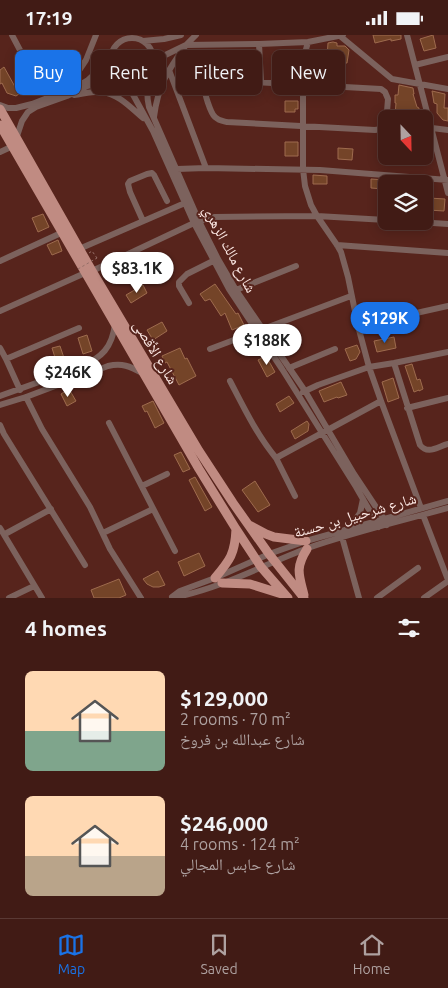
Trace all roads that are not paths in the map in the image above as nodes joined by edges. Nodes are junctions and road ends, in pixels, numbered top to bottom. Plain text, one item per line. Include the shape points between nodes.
1 (12, 35) edge
2 (96, 35) edge
3 (181, 35) edge
4 (196, 35) edge
5 (341, 35) edge
6 (407, 35) edge
7 (135, 37) edge
8 (118, 39) edge
9 (143, 41) junction
10 (308, 42) junction
11 (259, 44) junction
12 (186, 45) junction
13 (20, 50) edge
14 (151, 50) edge
15 (259, 50) edge
16 (306, 50) edge
17 (166, 55) edge
18 (448, 57) edge
19 (415, 65) junction
20 (81, 69) edge
21 (169, 70) junction
22 (420, 84) junction
23 (345, 87) edge
24 (448, 89) edge
25 (81, 93) edge
26 (61, 95) edge
27 (63, 95) edge
28 (135, 95) edge
29 (147, 95) edge
30 (205, 95) edge
31 (303, 95) edge
32 (0, 105) edge
33 (0, 109) edge
34 (427, 110) edge
35 (150, 119) junction
36 (0, 125) edge
37 (303, 126) junction
38 (433, 129) edge
39 (448, 130) edge
40 (433, 133) edge
41 (14, 143) junction
42 (0, 152) edge
43 (206, 167) junction
44 (177, 169) junction
45 (303, 169) junction
46 (446, 180) edge
47 (448, 193) edge
48 (167, 201) dead end
49 (185, 203) junction
50 (317, 216) junction
51 (378, 220) edge
52 (143, 221) junction
53 (197, 222) junction
54 (433, 223) edge
55 (448, 224) edge
56 (62, 233) junction
57 (337, 245) junction
58 (79, 249) junction
59 (448, 253) edge
60 (0, 261) edge
61 (213, 261) junction
62 (296, 266) dead end
63 (85, 271) junction
64 (236, 290) junction
65 (352, 296) junction
66 (189, 303) dead end
67 (448, 306) edge
68 (0, 311) edge
69 (115, 324) junction
70 (358, 326) junction
71 (79, 328) dead end
72 (260, 330) junction
73 (0, 348) edge
74 (210, 349) dead end
75 (335, 349) dead end
76 (448, 352) edge
77 (102, 354) junction
78 (6, 359) junction
79 (394, 363) junction
80 (108, 366) junction
81 (369, 367) junction
82 (289, 368) junction
83 (142, 373) junction
84 (230, 381) dead end
85 (318, 385) junction
86 (20, 390) junction
87 (301, 393) junction
88 (0, 396) edge
89 (26, 397) junction
90 (448, 398) edge
91 (310, 401) junction
92 (381, 401) junction
93 (0, 405) edge
94 (407, 408) junction
95 (108, 423) dead end
96 (0, 425) edge
97 (325, 431) junction
98 (2, 435) edge
99 (448, 444) edge
100 (276, 458) junction
101 (167, 474) dead end
102 (142, 486) junction
103 (295, 496) dead end
104 (363, 499) junction
105 (448, 501) edge
106 (377, 508) junction
107 (448, 508) edge
108 (50, 509) junction
109 (153, 509) junction
110 (422, 512) junction
111 (394, 516) junction
112 (385, 522) junction
113 (247, 524) junction
114 (377, 524) junction
115 (0, 528) edge
116 (350, 528) junction
117 (236, 529) junction
118 (103, 533) junction
119 (5, 534) junction
120 (342, 537) junction
121 (306, 545) junction
122 (175, 551) dead end
123 (271, 558) junction
124 (259, 563) junction
125 (85, 565) dead end
126 (418, 568) dead end
127 (218, 581) junction
128 (448, 581) edge
129 (34, 586) junction
130 (287, 597) edge
131 (9, 598) edge
132 (42, 598) edge
133 (141, 598) edge
134 (171, 598) edge
135 (305, 598) edge
136 (359, 598) edge
137 (377, 598) edge
138 (424, 598) edge

1 - 13 street
2 - 20 street
3 - 9 street
4 - 12 street
5 - 10 street
5 - 22 street via 392,79
6 - 19 street
7 - 8 street
7 - 9 street
9 - 14 street
10 - 11 street
10 - 16 street
11 - 12 street
11 - 15 street
12 - 17 street
12 - 21 street
18 - 19 street
19 - 22 street
21 - 35 street
21 - 43 street
22 - 24 street
22 - 34 street
23 - 37 street via 386,92 386,124 381,129
25 - 35 street via 111,94
26 - 32 street via 16,109
27 - 41 street via 28,112
28 - 35 street, شارع مالك الزهري
29 - 35 street, شارع مالك الزهري
30 - 37 street via 212,114 220,121
31 - 37 street
33 - 41 main road, شارع الأقصى
35 - 44 street, شارع مالك الزهري
35 - 49 street, شارع مالك الزهري
36 - 41 main road, شارع الأقصى
37 - 45 street
38 - 39 street
40 - 46 street
41 - 42 street
41 - 56 main road, شارع الأقصى
41 - 58 main road, شارع الأقصى
43 - 44 street
43 - 45 street
44 - 53 street, شارع مالك الزهري
45 - 46 street
45 - 50 street via 307,195
46 - 47 street
48 - 52 street via 152,173 130,181 130,192
49 - 52 street
49 - 53 street, شارع مالك الزهري
50 - 51 street
50 - 53 street via 214,217
50 - 57 street
52 - 58 street
53 - 61 street, شارع مالك الزهري
53 - 63 street
53 - 64 street, شارع مالك الزهري
54 - 55 street
56 - 60 street
56 - 63 main road, شارع الأقصى
57 - 59 street
57 - 65 street
58 - 63 main road, شارع الأقصى
61 - 66 street via 187,274 179,282
61 - 72 street, شارع مالك الزهري via 229,289
62 - 64 street
63 - 68 street
63 - 69 main road, شارع الأقصى
63 - 113 main road, شارع الأقصى
64 - 72 street, شارع مالك الزهري
65 - 70 street
65 - 72 street
67 - 70 street
69 - 77 street via 112,340
69 - 83 main road, شارع الأقصى
70 - 81 street
71 - 78 street
72 - 74 street
72 - 82 street, شارع مالك الزهري
72 - 87 street, شارع مالك الزهري
73 - 78 street
75 - 82 street
76 - 79 street
77 - 80 street
77 - 86 street via 81,367
78 - 86 street
79 - 81 street
79 - 94 street
80 - 83 street via 125,365
80 - 89 street
81 - 85 street
81 - 92 street
82 - 87 street, شارع مالك الزهري
83 - 117 main road, شارع الأقصى
84 - 100 street
85 - 87 street
85 - 91 street
86 - 88 street
87 - 91 street, شارع مالك الزهري
87 - 97 street, شارع مالك الزهري
89 - 93 street
89 - 118 street
90 - 94 street
91 - 97 street, شارع مالك الزهري
92 - 97 street
92 - 110 street
94 - 99 street via 424,449
95 - 102 street
96 - 98 street
97 - 100 street
97 - 104 street, شارع مالك الزهري
97 - 106 street, شارع مالك الزهري
98 - 108 street
100 - 103 street
101 - 102 street
102 - 109 street
104 - 114 street, شارع مالك الزهري
104 - 116 street via 360,513
105 - 110 street, شارع شرحبيل بن حسنة
106 - 111 street
106 - 112 street, شارع مالك الزهري
107 - 110 street, شارع شرحبيل بن حسنة
108 - 119 street
108 - 125 street
109 - 118 street
109 - 122 street
110 - 111 street, شارع شرحبيل بن حسنة
110 - 112 street, شارع شرحبيل بن حسنة
110 - 128 street
111 - 112 street, شارع شرحبيل بن حسنة
112 - 114 street, شارع شرحبيل بن حسنة
113 - 121 main road via 266,535
113 - 123 main road, شارع الأقصى
114 - 116 street, شارع شرحبيل بن حسنة
114 - 120 street, شارع شرحبيل بن حسنة
115 - 119 street
116 - 121 street, شارع شرحبيل بن حسنة
117 - 124 main road, شارع الأقصى
117 - 127 main road via 232,555
118 - 133 street
119 - 129 street
120 - 121 street, شارع شرحبيل بن حسنة
120 - 136 street
121 - 123 street, شارع شرحبيل بن حسنة
121 - 135 main road via 298,570
123 - 124 street, شارع شرحبيل بن حسنة
123 - 135 main road, شارع الأقصى
124 - 127 street, شارع شرحبيل بن حسنة
124 - 130 main road, شارع الأقصى
126 - 137 street
127 - 130 main road via 250,584
127 - 134 street, شارع شرحبيل بن حسنة
128 - 138 street
129 - 131 street
129 - 132 street

